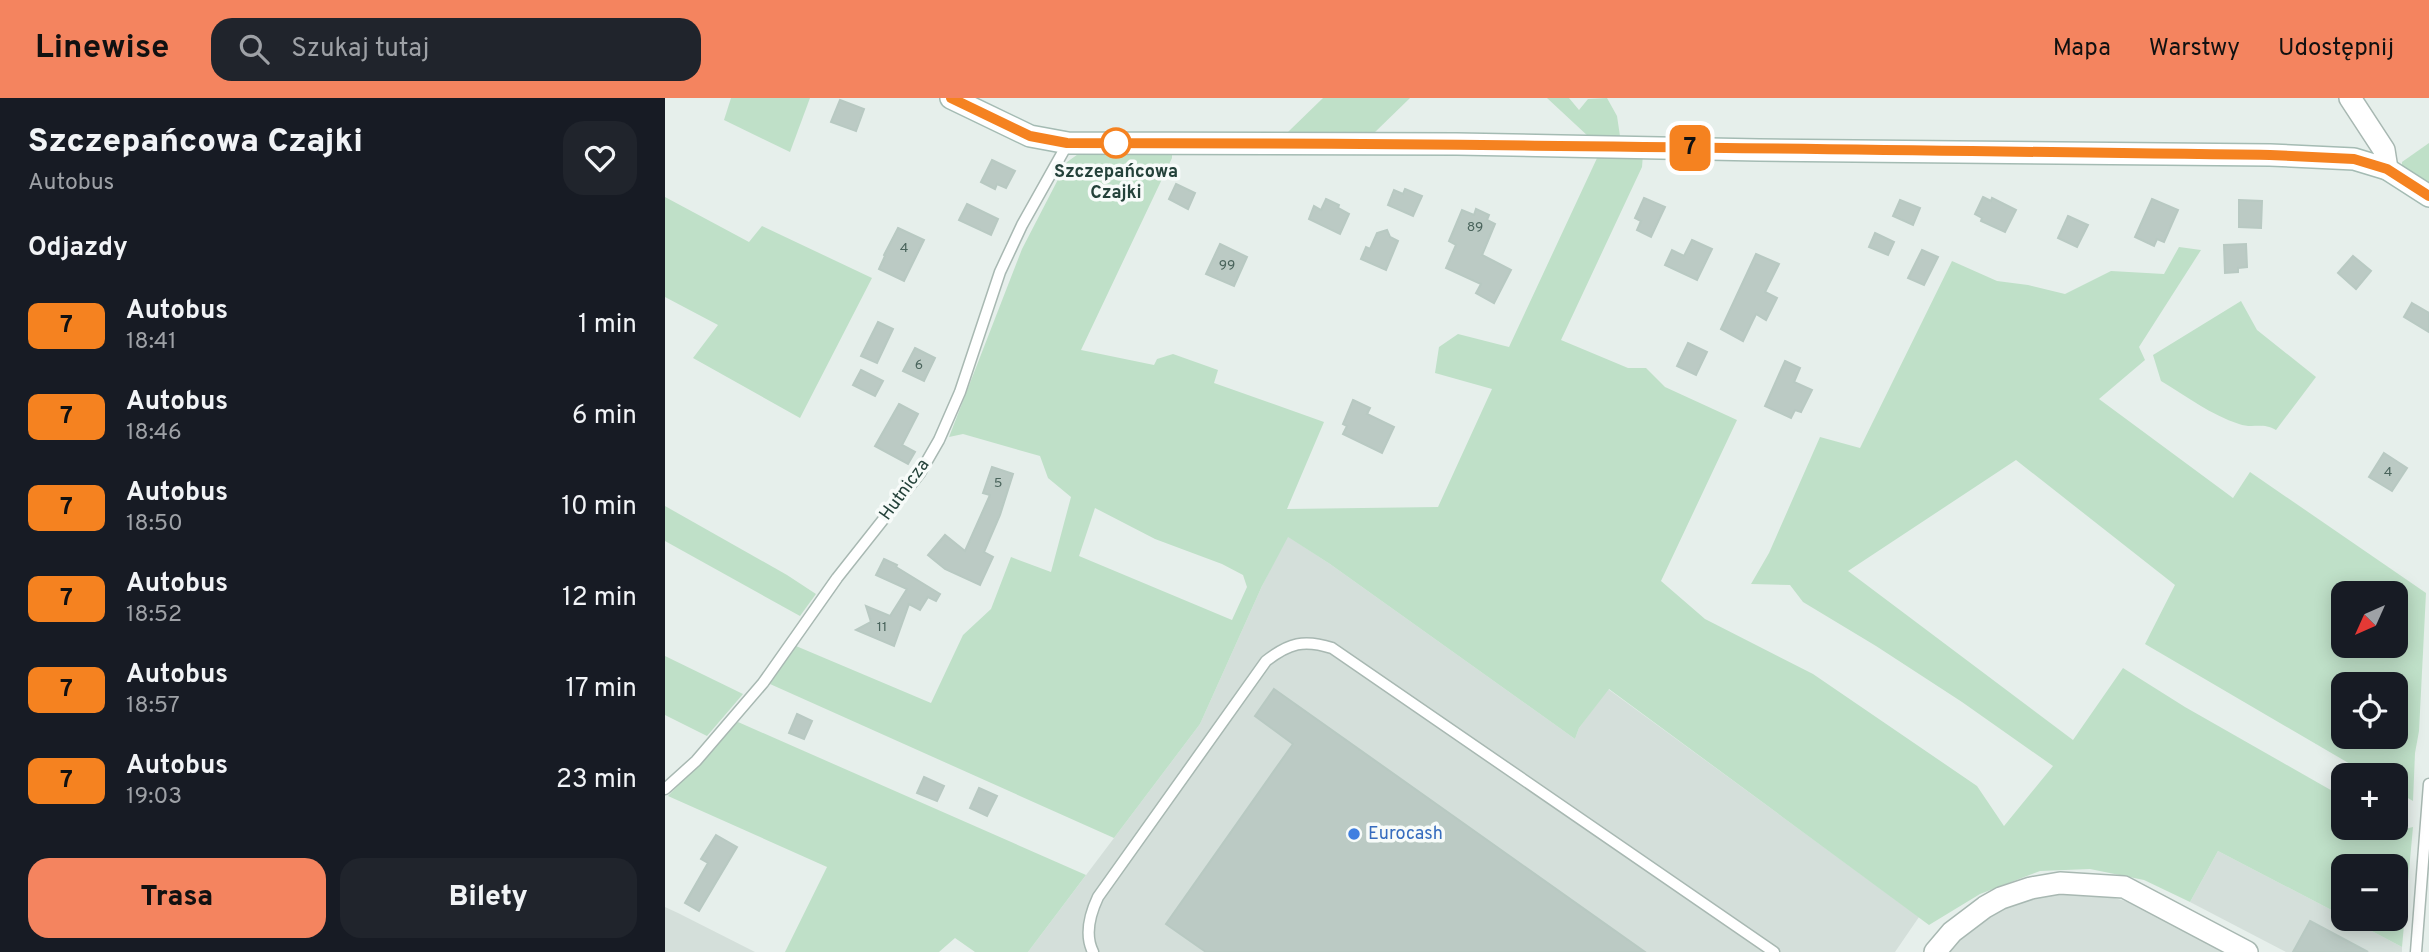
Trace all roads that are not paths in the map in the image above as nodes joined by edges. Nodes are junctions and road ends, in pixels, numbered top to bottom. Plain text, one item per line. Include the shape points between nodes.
1 (951, 98) edge
2 (2350, 98) edge
3 (1067, 143) junction
4 (2387, 169) junction
5 (2429, 196) edge
6 (2429, 785) edge
7 (665, 789) edge
8 (1093, 952) edge
9 (1774, 952) edge
10 (1935, 952) edge
11 (2247, 952) edge
12 (2416, 952) edge

1 - 3 street via 1030,136
2 - 4 street via 2384,150
3 - 4 street via 2270,155 2354,159
3 - 7 lane, Hutnicza via 1000,272 960,392 920,472 763,683 696,761
4 - 5 street
6 - 12 lane
8 - 9 lane via 1088,928 1098,897 1266,661 1282,649 1314,642 1332,648
10 - 11 street via 1952,932 2001,898 2060,883 2124,887

